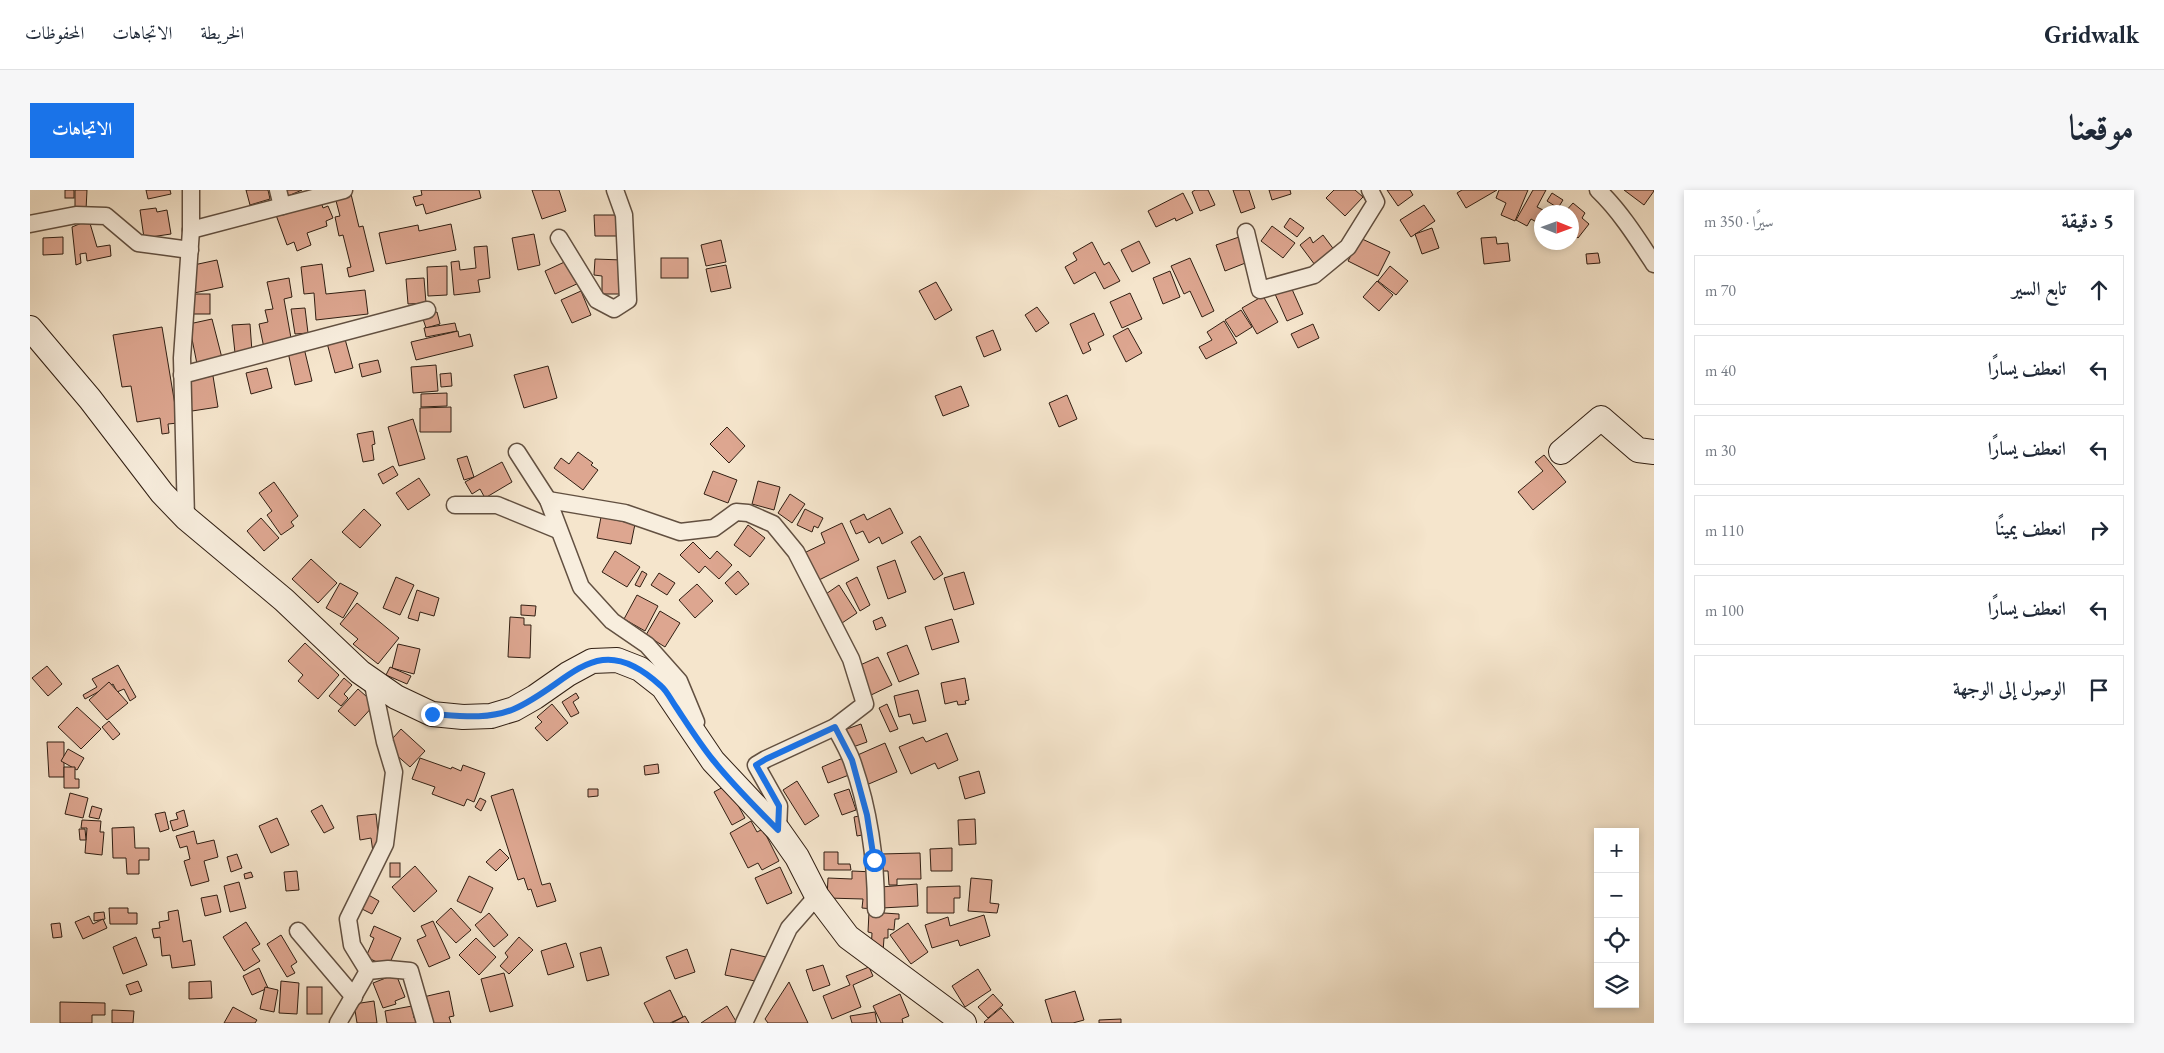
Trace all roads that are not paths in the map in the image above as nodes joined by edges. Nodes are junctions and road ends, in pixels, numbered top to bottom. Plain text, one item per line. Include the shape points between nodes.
1 (191, 190) edge
2 (278, 190) edge
3 (344, 190) edge
4 (615, 190) edge
5 (1370, 190) edge
6 (1598, 190) edge
7 (282, 206) junction
8 (30, 224) edge
9 (191, 230) junction
10 (1246, 232) dead end
11 (559, 238) dead end
12 (190, 250) junction
13 (1654, 264) edge
14 (427, 310) dead end
15 (30, 328) edge
16 (182, 375) junction
17 (517, 452) dead end
18 (1561, 452) dead end
19 (1654, 452) edge
20 (548, 500) junction
21 (455, 505) dead end
22 (186, 518) junction
23 (558, 530) junction
24 (372, 680) junction
25 (835, 727) junction
26 (713, 761) junction
27 (778, 830) junction
28 (817, 896) junction
29 (876, 910) dead end
30 (298, 931) dead end
31 (368, 971) junction
32 (350, 1009) edge
33 (338, 1023) edge
34 (425, 1023) edge
35 (744, 1023) edge
36 (964, 1023) edge

1 - 9 street
2 - 7 street
3 - 7 street
4 - 11 street via 624,215 628,300 614,309 597,300
5 - 10 street via 1376,202 1348,247 1314,275 1260,290
6 - 13 street via 1636,236
7 - 9 street
8 - 12 street via 76,215 106,216 138,243
9 - 12 street
12 - 16 street
14 - 16 street
15 - 22 main road via 90,399 162,494
16 - 22 street
17 - 20 street
18 - 19 main road via 1602,418 1638,450
20 - 23 street
20 - 25 street via 625,513 680,532 714,528 736,512 748,513 773,524 796,552 854,668 865,704
21 - 23 street via 497,505
22 - 24 main road via 284,600
23 - 26 street via 581,587 612,621 647,645 679,681
24 - 26 main road via 396,697 432,714 491,716 514,709 592,661 617,660 640,668 662,687
24 - 31 street via 394,772 385,844 348,919 352,945
25 - 27 street via 756,765 779,806
25 - 29 street via 852,760 867,815 874,860
26 - 27 main road
27 - 28 main road via 798,857
28 - 35 street via 789,928
28 - 36 main road via 848,937
30 - 32 street
31 - 32 street
31 - 34 street via 410,971
32 - 33 street

